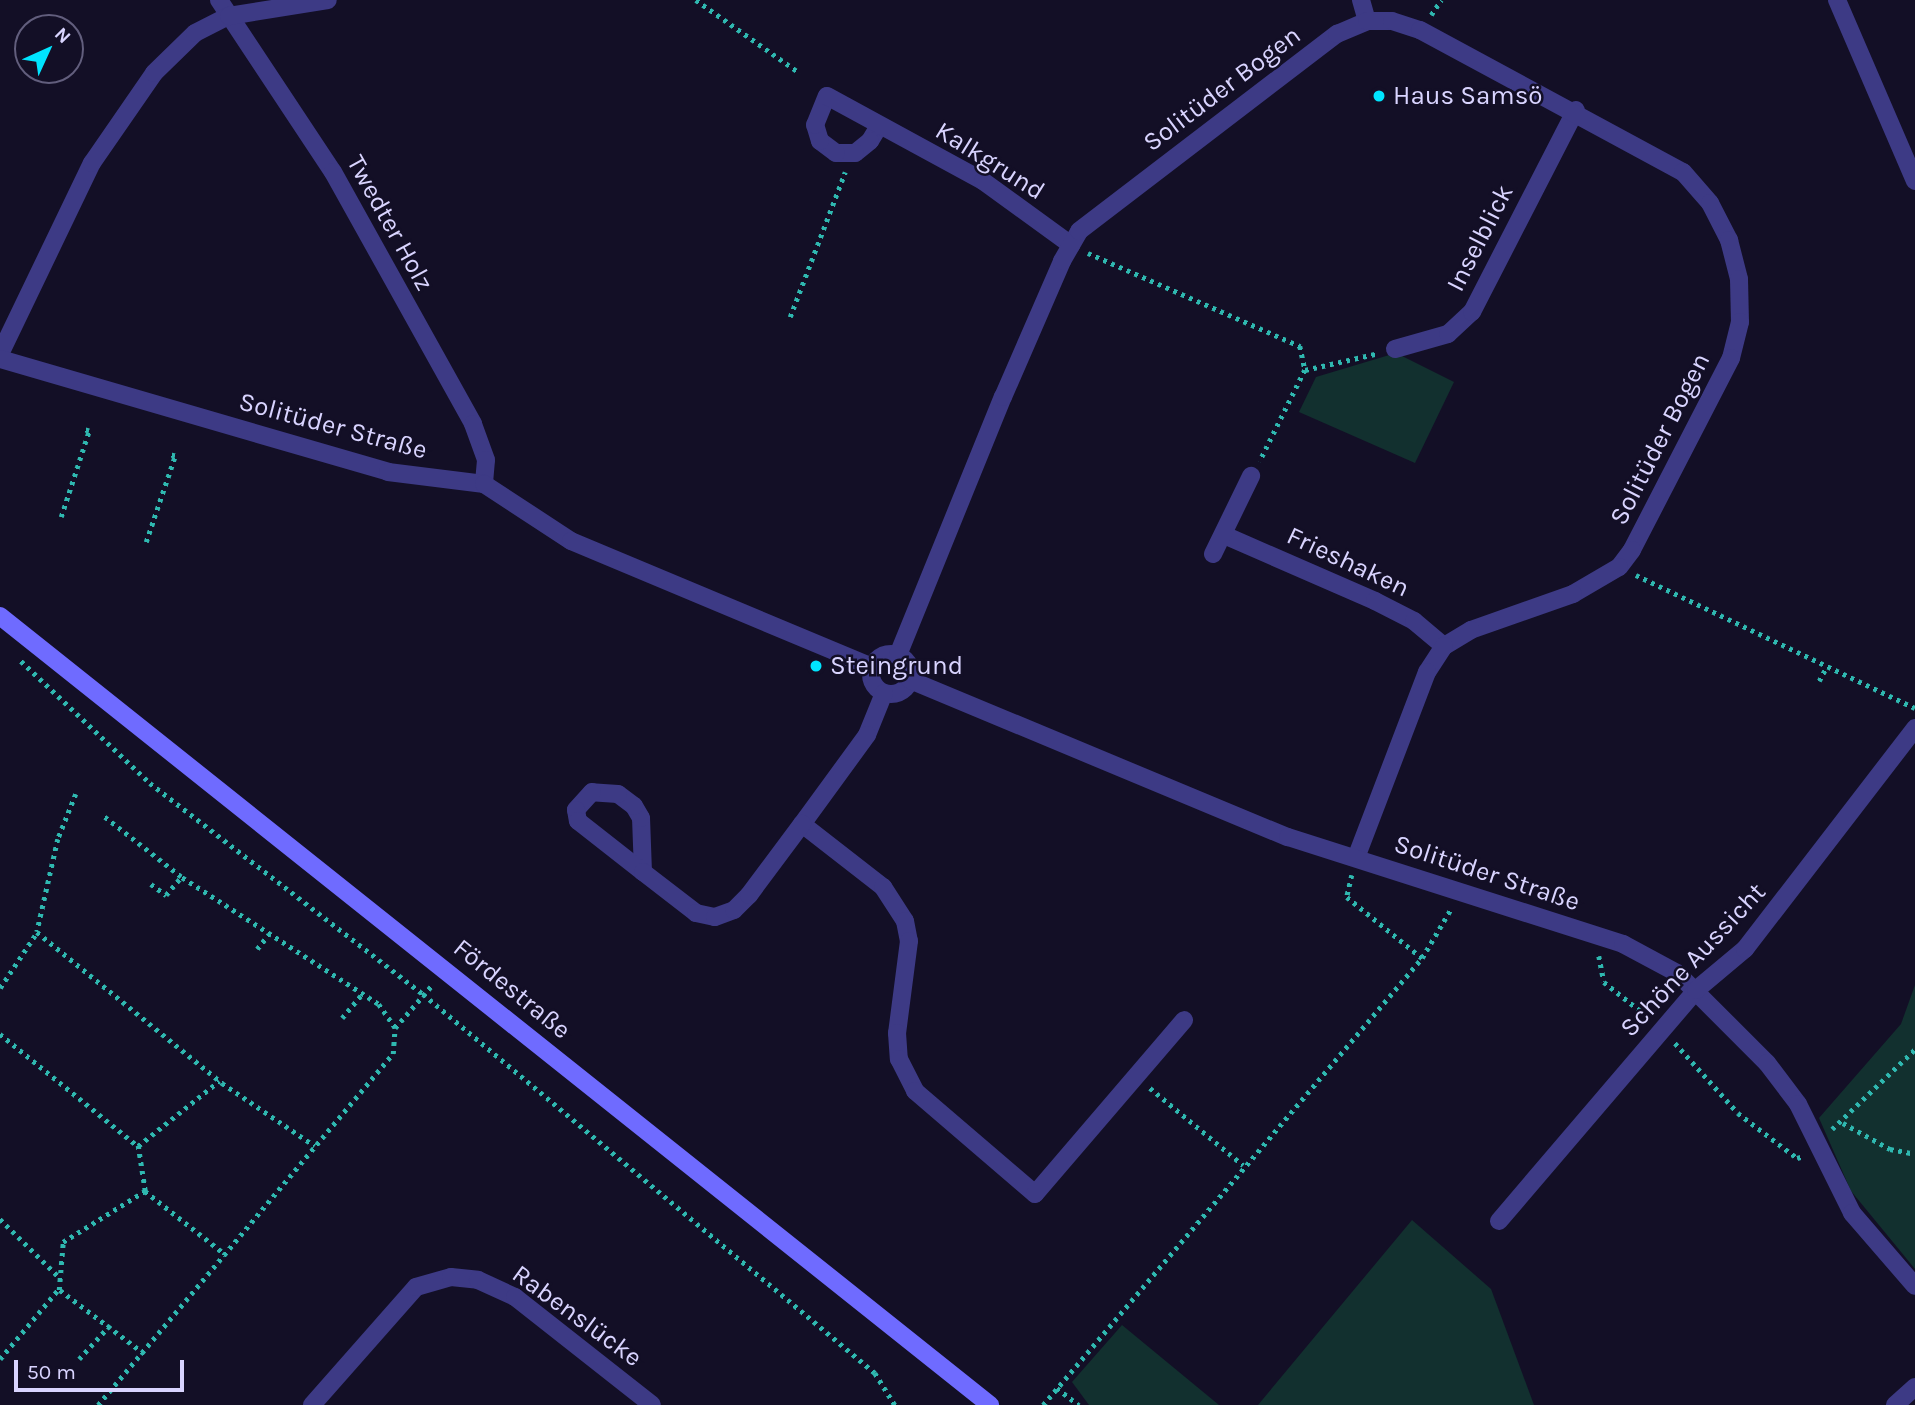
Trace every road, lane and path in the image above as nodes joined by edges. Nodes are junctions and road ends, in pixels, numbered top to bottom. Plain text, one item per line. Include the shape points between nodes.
1 (219, 0) edge
2 (328, 0) edge
3 (696, 0) edge
4 (1361, 0) edge
5 (1837, 0) edge
6 (229, 16) junction
7 (1367, 21) junction
8 (800, 73) dead end
9 (1576, 110) junction
10 (879, 126) junction
11 (855, 153) junction
12 (1915, 181) edge
13 (1071, 245) junction
14 (790, 317) dead end
15 (1395, 349) joint
16 (0, 356) edge
17 (1305, 370) junction
18 (82, 429) dead end
19 (167, 454) dead end
20 (1251, 476) joint
21 (484, 484) junction
22 (61, 517) dead end
23 (1224, 535) junction
24 (146, 542) dead end
25 (1213, 554) dead end
26 (1619, 566) junction
27 (0, 616) edge
28 (1444, 646) junction
29 (10, 652) dead end
30 (898, 655) junction
31 (872, 667) junction
32 (1826, 668) junction
33 (910, 680) junction
34 (1819, 681) dead end
35 (884, 693) junction
36 (1915, 708) edge
37 (1915, 728) edge
38 (76, 794) dead end
39 (102, 815) dead end
40 (802, 824) junction
41 (1356, 858) junction
42 (643, 872) junction
43 (181, 877) junction
44 (151, 884) dead end
45 (1460, 894) junction
46 (37, 932) junction
47 (269, 934) junction
48 (1604, 939) junction
49 (257, 949) dead end
50 (1422, 958) junction
51 (0, 988) edge
52 (1696, 990) junction
53 (362, 994) junction
54 (424, 994) junction
55 (342, 1018) dead end
56 (1184, 1020) dead end
57 (395, 1028) junction
58 (1663, 1030) junction
59 (0, 1034) edge
60 (1915, 1049) edge
61 (1136, 1076) junction
62 (219, 1081) junction
63 (1843, 1123) junction
64 (1819, 1144) junction
65 (138, 1146) junction
66 (315, 1146) junction
67 (1915, 1154) edge
68 (1242, 1165) junction
69 (145, 1191) junction
70 (0, 1219) edge
71 (1499, 1221) dead end
72 (226, 1255) junction
73 (60, 1277) junction
74 (1915, 1286) edge
75 (59, 1290) junction
76 (110, 1325) junction
77 (144, 1354) junction
78 (0, 1359) edge
79 (79, 1359) dead end
80 (1915, 1387) edge
81 (1057, 1388) junction
82 (99, 1405) edge
83 (312, 1405) edge
84 (652, 1405) edge
85 (895, 1405) edge
86 (990, 1405) edge
87 (1043, 1405) edge
88 (1079, 1405) edge
89 (1895, 1405) edge

1 - 6 street, Twedter Holz
2 - 6 street
3 - 8 path
4 - 7 street
5 - 12 street
6 - 16 street via 195,33 154,73 92,163
6 - 21 street, Twedter Holz via 333,172 473,424 486,460
7 - 9 street, Solitüder Bogen via 1392,21 1420,30
7 - 13 street, Solitüder Bogen via 1337,34 1079,231
9 - 15 street, Inselblick via 1472,312 1448,334
9 - 26 street, Solitüder Bogen via 1683,172 1710,203 1729,240 1739,279 1740,322 1731,358 1632,550
10 - 11 street
10 - 11 street, Kalkgrund via 827,96 815,125 820,141 836,153
10 - 13 street, Kalkgrund via 983,181
11 - 14 path
13 - 17 path via 1300,346
13 - 30 street, Solitüder Bogen via 913,607
15 - 17 path
16 - 21 street, Solitüder Straße via 388,472
17 - 20 path
18 - 22 path via 89,431
19 - 24 path via 174,456
20 - 23 street
21 - 31 street, Solitüder Straße via 571,541
23 - 25 street
23 - 28 street, Frieshaken via 1375,601 1414,621
26 - 28 street, Solitüder Bogen via 1573,594 1471,629
26 - 32 path
27 - 86 main road, Fördestraße
28 - 41 street, Solitüder Bogen via 1427,672
29 - 54 path via 150,783
30 - 31 street via 882,655
30 - 33 street via 909,665
31 - 35 street via 873,682
32 - 34 path
32 - 36 path
33 - 35 street via 899,692
33 - 41 street, Solitüder Straße via 1288,837
35 - 40 street via 867,735
37 - 52 street, Schöne Aussicht via 1753,939
38 - 46 path via 58,839
39 - 43 path
40 - 42 street via 749,895 734,910 715,917 696,913
40 - 61 street via 883,887 905,921 909,941 897,1033 904,1077 1035,1194
41 - 45 street, Solitüder Straße
41 - 50 path via 1347,897
42 - 42 street via 578,821 576,810 592,792 618,794 642,818
43 - 44 path via 166,895
43 - 47 path
45 - 48 street, Solitüder Straße
45 - 50 path
46 - 51 path
46 - 62 path
47 - 49 path
47 - 53 path
48 - 52 street, Solitüder Straße via 1650,957
48 - 58 path via 1599,957 1604,982
50 - 68 path
52 - 58 street, Schöne Aussicht
52 - 64 street, Solitüder Straße via 1767,1063
53 - 55 path
53 - 57 path via 378,1004
54 - 57 path
54 - 85 path via 875,1373
56 - 61 street
57 - 66 path via 393,1054
58 - 64 path via 1738,1113 1797,1158
58 - 71 street, Schöne Aussicht
59 - 65 path
60 - 63 path
61 - 68 path
62 - 65 path
62 - 66 path
63 - 64 path
63 - 67 path via 1890,1149
64 - 74 street, Solitüder Straße via 1852,1213
65 - 69 path
66 - 72 path
68 - 81 path
69 - 72 path
69 - 73 path via 63,1242
70 - 73 path
72 - 77 path
73 - 75 path
75 - 76 path
75 - 78 path
76 - 77 path
76 - 79 path
77 - 82 path
80 - 89 street
81 - 87 path
81 - 88 path
83 - 84 street, Rabenslücke via 416,1287 451,1277 478,1280 515,1297

